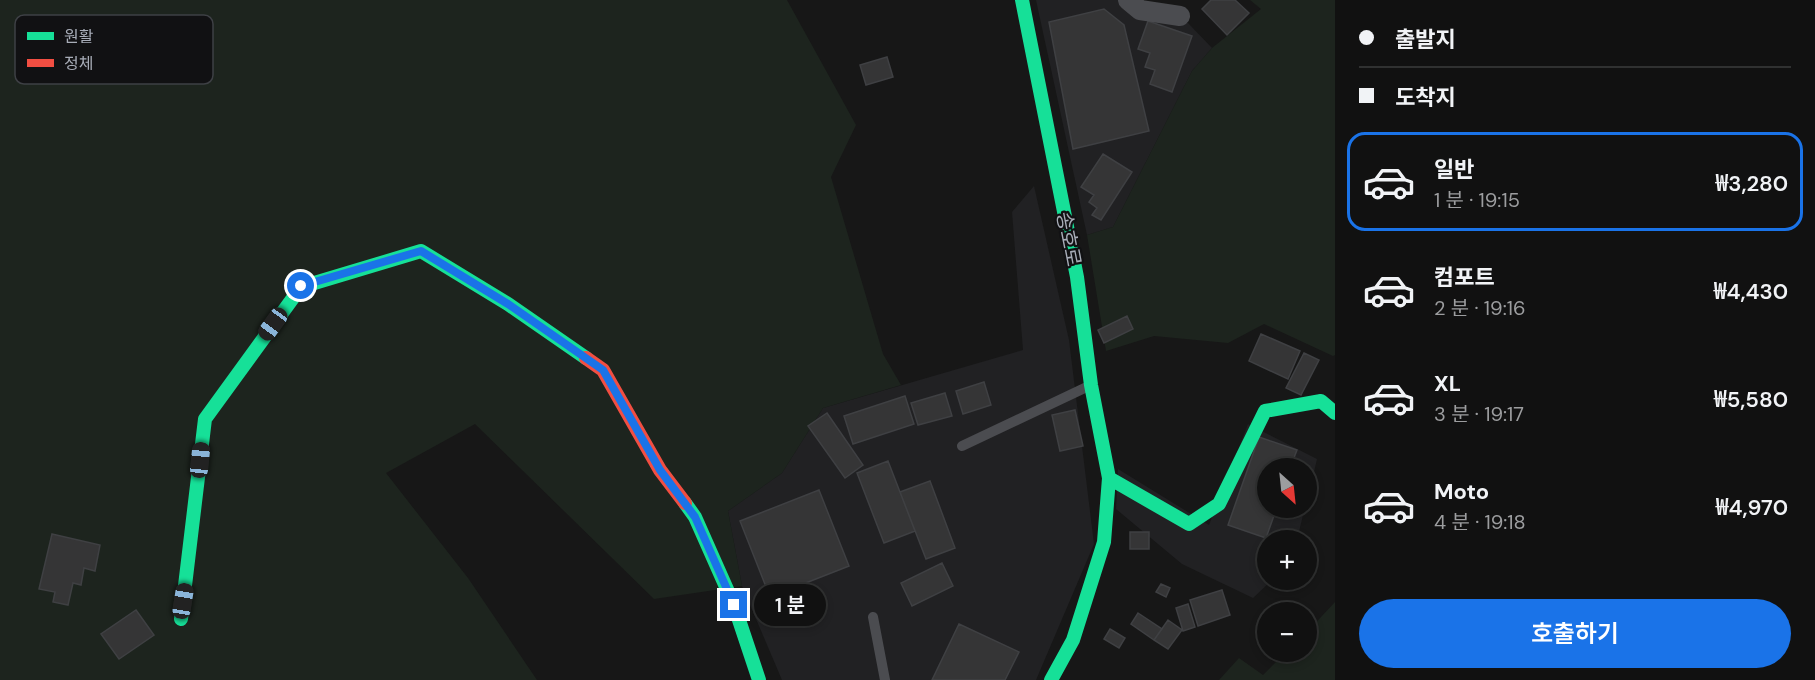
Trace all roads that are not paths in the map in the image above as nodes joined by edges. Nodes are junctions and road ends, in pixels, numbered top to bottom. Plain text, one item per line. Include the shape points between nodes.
1 (1022, 0) edge
2 (1128, 0) edge
3 (1180, 16) dead end
4 (1091, 385) junction
5 (1335, 413) edge
6 (962, 446) dead end
7 (1109, 478) junction
8 (873, 617) dead end
9 (181, 620) dead end
10 (759, 680) edge
11 (885, 680) edge
12 (1052, 680) edge

1 - 4 street, 송호로 via 1077,277
2 - 3 street via 1140,10
4 - 6 lane
4 - 7 street, 송호로
5 - 7 street via 1321,401 1265,411 1219,504 1189,524
7 - 12 street, 송호로 via 1104,542 1073,640
8 - 11 lane
9 - 10 street via 205,419 301,286 421,251 508,304 603,370 660,470 695,517 734,605

